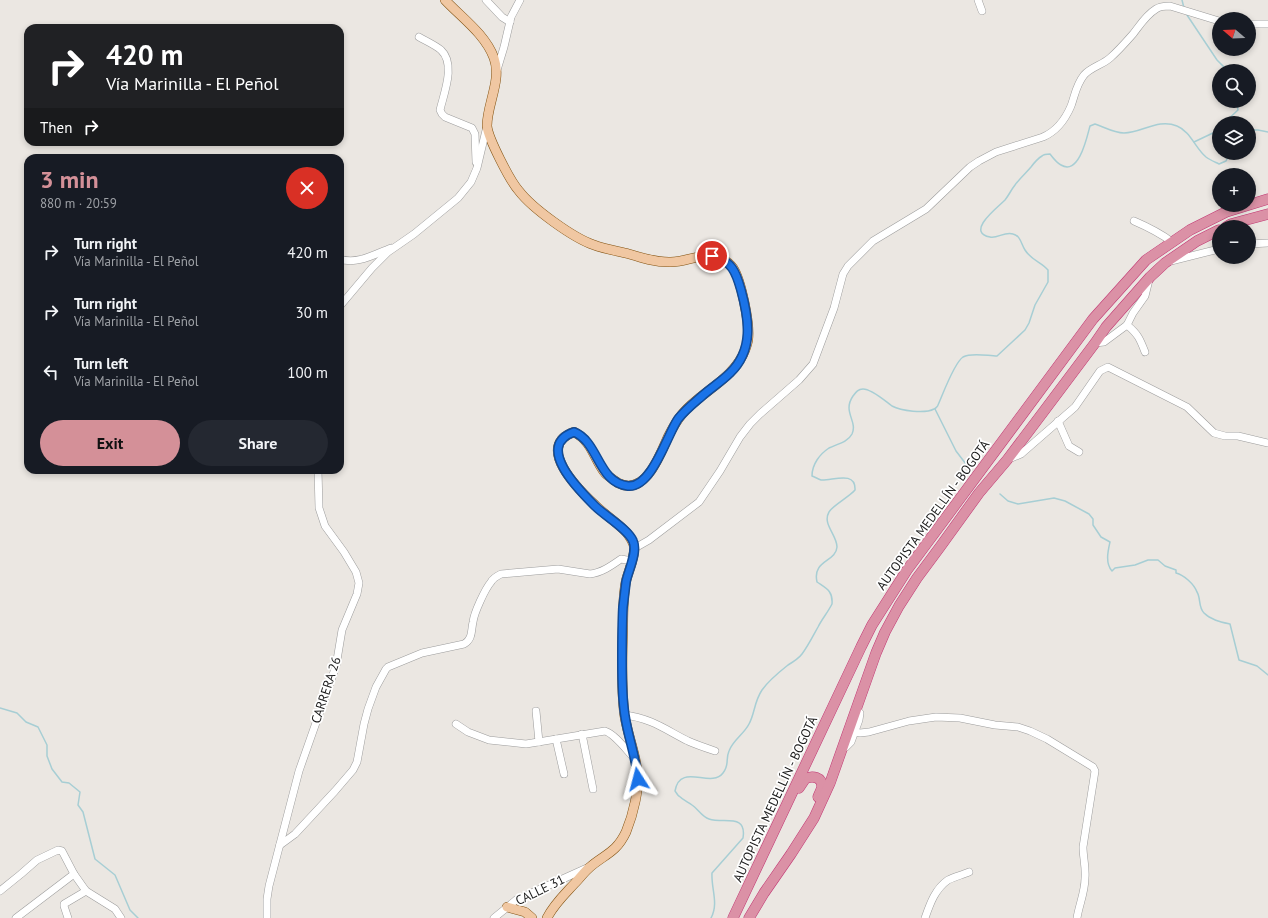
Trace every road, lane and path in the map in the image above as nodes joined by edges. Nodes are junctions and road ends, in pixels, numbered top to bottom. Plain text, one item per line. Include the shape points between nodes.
1 (445, 0) edge
2 (486, 0) edge
3 (520, 0) edge
4 (978, 0) edge
5 (982, 11) dead end
6 (1212, 19) edge
7 (510, 22) junction
8 (1256, 24) edge
9 (1268, 24) edge
10 (419, 37) dead end
11 (496, 70) junction
12 (487, 126) junction
13 (476, 168) junction
14 (1268, 199) edge
15 (1268, 214) edge
16 (1134, 220) dead end
17 (1246, 220) edge
18 (1212, 234) edge
19 (1172, 242) junction
20 (1268, 243) edge
21 (400, 244) junction
22 (1256, 244) edge
23 (1212, 251) edge
24 (344, 260) edge
25 (1165, 263) junction
26 (1150, 277) junction
27 (344, 301) edge
28 (1127, 326) junction
29 (1095, 343) junction
30 (1145, 352) dead end
31 (1058, 422) junction
32 (1268, 443) edge
33 (1079, 452) dead end
34 (1007, 460) junction
35 (318, 474) edge
36 (635, 548) junction
37 (632, 561) junction
38 (856, 709) junction
39 (536, 711) dead end
40 (624, 715) junction
41 (456, 724) dead end
42 (854, 732) junction
43 (582, 734) junction
44 (556, 739) junction
45 (539, 742) junction
46 (842, 749) junction
47 (715, 751) dead end
48 (635, 760) junction
49 (564, 774) dead end
50 (593, 789) dead end
51 (776, 825) junction
52 (280, 845) junction
53 (792, 854) junction
54 (590, 867) junction
55 (969, 872) dead end
56 (74, 874) junction
57 (0, 891) edge
58 (86, 891) junction
59 (507, 907) junction
60 (16, 918) edge
61 (68, 918) edge
62 (121, 918) edge
63 (267, 918) edge
64 (494, 918) edge
65 (532, 918) edge
66 (546, 918) edge
67 (733, 918) edge
68 (749, 918) edge
69 (925, 918) edge
70 (1077, 918) edge

1 - 11 main road via 482,38 495,60
2 - 7 street via 502,18
3 - 7 street
4 - 5 street
6 - 36 street via 1170,6 1156,8 1108,60 1084,75 1076,88 1071,106 1059,126 1050,134 996,152 979,161 926,209 873,241 843,274 834,308 813,364 750,424 699,502
7 - 11 street
8 - 9 street
10 - 13 street via 441,50 447,59 448,76 440,110 445,116 472,128 475,134
11 - 12 main road
12 - 13 street
12 - 36 main road via 492,142 518,191 536,208 572,234 593,245 660,262 712,256 726,262 736,274 747,320 748,338 745,351 731,372 683,413 643,480 629,486 612,479 605,473 582,436 574,432 568,434 559,444 558,455 570,478 595,506 626,532
13 - 21 street via 471,182 458,198
14 - 19 highway, AUTOPISTA MEDELLÍN - BOGOTÁ via 1226,212
15 - 17 highway
16 - 19 street
18 - 25 highway, AUTOPISTA MEDELLÍN - BOGOTÁ
19 - 51 highway, AUTOPISTA MEDELLÍN - BOGOTÁ via 1146,260 1093,319 907,570 872,625
20 - 22 street
21 - 24 street via 359,260
21 - 27 street via 372,268
23 - 25 street
25 - 26 highway, AUTOPISTA MEDELLÍN - BOGOTÁ
26 - 28 street via 1145,296
26 - 29 highway, AUTOPISTA MEDELLÍN - BOGOTÁ
28 - 29 street via 1104,342
28 - 30 street via 1135,332
29 - 34 highway, AUTOPISTA MEDELLÍN - BOGOTÁ
31 - 32 street via 1075,407 1100,372 1108,367 1187,407 1214,433
31 - 33 street via 1068,446
31 - 34 street via 1020,454
34 - 38 highway, AUTOPISTA MEDELLÍN - BOGOTÁ via 979,493 899,606 876,653
35 - 52 street, CARRERA 26 via 318,499 323,520 356,572 358,594 342,630 336,666 299,771
36 - 37 main road
37 - 40 main road via 624,601
37 - 52 street via 621,559 590,574 558,569 501,574 491,581 475,615 468,642 422,653 386,669 368,709 353,770 295,834
38 - 42 street via 860,716
38 - 46 highway, AUTOPISTA MEDELLÍN - BOGOTÁ
39 - 45 street
40 - 47 street via 638,716 690,742
40 - 48 main road
41 - 45 street via 489,740 526,744
42 - 46 street via 849,745
42 - 70 street via 869,732 936,717 960,718 1030,731 1093,767 1083,847 1085,887
43 - 44 street
43 - 48 street via 609,732
43 - 50 street
44 - 45 street
44 - 49 street
46 - 53 highway, AUTOPISTA MEDELLÍN - BOGOTÁ via 817,812
48 - 54 main road via 638,788 626,832 610,853
51 - 53 highway via 785,818 802,781 807,777 817,778 822,788 792,842
51 - 67 highway, AUTOPISTA MEDELLÍN - BOGOTÁ
52 - 63 street, CARRERA 26 via 269,886
53 - 68 highway, AUTOPISTA MEDELLÍN - BOGOTÁ
54 - 59 street, CALLE 31 via 524,896
54 - 66 main road via 560,898
55 - 69 street via 948,880 938,889
56 - 57 street via 62,851 58,850 37,860
56 - 58 street
56 - 60 street
58 - 61 street via 64,904
58 - 62 street via 115,909
59 - 64 street, CALLE 31
59 - 65 main road via 525,912

